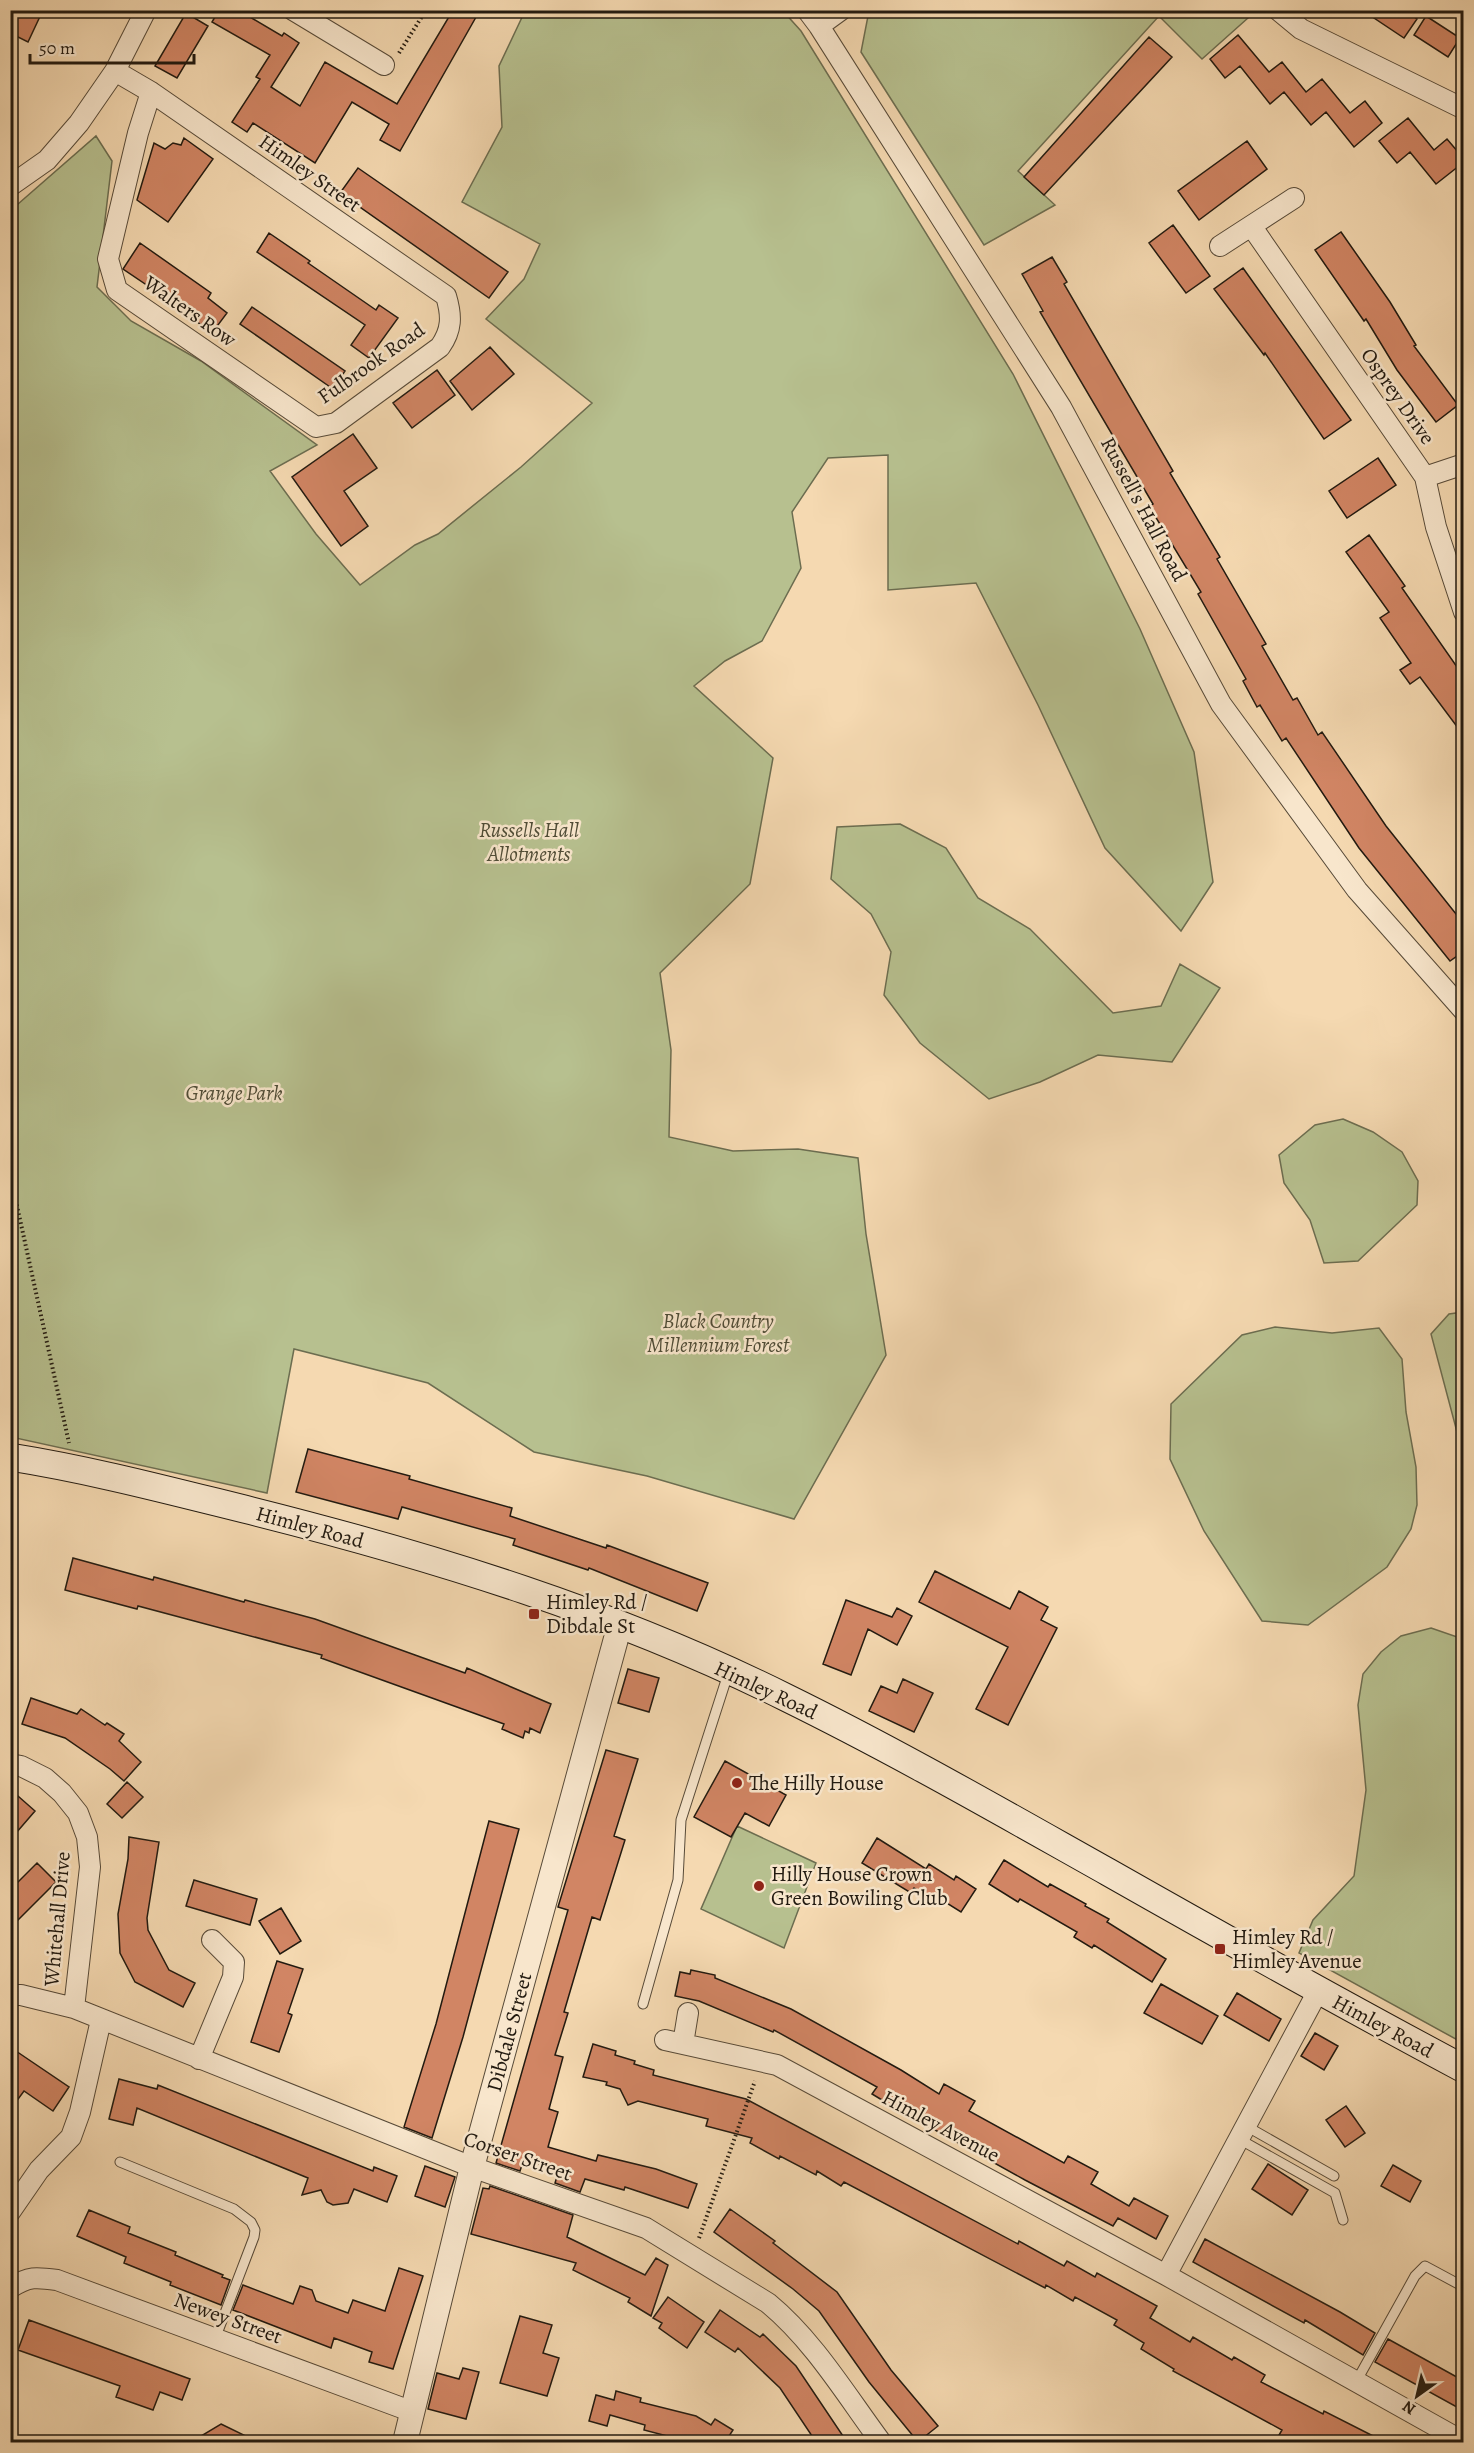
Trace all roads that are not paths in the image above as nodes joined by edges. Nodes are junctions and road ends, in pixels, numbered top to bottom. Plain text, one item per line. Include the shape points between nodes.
1 (146, 10) edge
2 (293, 10) edge
3 (841, 10) edge
4 (1278, 10) edge
5 (813, 18) edge
6 (384, 65) road end
7 (115, 71) junction
8 (151, 92) junction
9 (1464, 109) edge
10 (10, 186) edge
11 (1294, 198) dead end
12 (1252, 227) junction
13 (1220, 246) dead end
14 (450, 333) joint
15 (316, 427) joint
16 (1464, 464) edge
17 (1425, 477) junction
18 (1464, 612) edge
19 (1464, 1011) edge
20 (10, 1457) edge
21 (620, 1624) junction
22 (728, 1672) junction
23 (10, 1764) edge
24 (212, 1940) dead end
25 (1318, 1990) junction
26 (10, 1995) edge
27 (643, 2004) dead end
28 (74, 2008) junction
29 (688, 2013) dead end
30 (101, 2020) junction
31 (199, 2059) junction
32 (1464, 2069) edge
33 (1242, 2133) junction
34 (120, 2162) dead end
35 (472, 2167) junction
36 (1334, 2176) dead end
37 (10, 2212) edge
38 (1343, 2220) dead end
39 (1166, 2276) junction
40 (18, 2283) edge
41 (1464, 2288) edge
42 (216, 2339) junction
43 (1356, 2382) junction
44 (412, 2412) junction
45 (405, 2442) edge
46 (881, 2442) edge
47 (1464, 2442) edge

1 - 7 street
2 - 6 street
3 - 5 street
4 - 9 street via 1301,29
5 - 19 street, Russell's Hall Road via 1061,407 1221,704 1357,890
7 - 8 street, Himley Street
7 - 10 street via 47,160
8 - 14 street, Himley Street via 446,296 451,310
8 - 15 street, Walters Row via 108,259 117,290
11 - 12 street
12 - 13 street
12 - 17 street, Osprey Drive
14 - 15 street, Fulbrook Road via 440,347 336,423
16 - 17 street
17 - 18 street, Osprey Drive via 1436,527
20 - 21 main road, Himley Road via 75,1467 287,1520 485,1575
21 - 22 main road, Himley Road
21 - 35 street, Dibdale Street
22 - 25 main road, Himley Road via 783,1696 960,1789
22 - 27 lane via 681,1820 678,1880
23 - 28 street, Whitehall Drive via 45,1778 62,1793 78,1813 87,1837 90,1867
24 - 31 street via 234,1962 232,1977
25 - 32 main road, Himley Road
25 - 33 street
26 - 28 street, Corser Street
28 - 30 street, Corser Street
29 - 39 street, Himley Avenue via 674,2042 777,2065
30 - 31 street, Corser Street
30 - 37 street via 71,2137 39,2169
31 - 35 street, Corser Street
33 - 36 lane
33 - 38 lane via 1335,2193
33 - 39 street
34 - 42 lane via 234,2210 251,2222 254,2237
35 - 44 street, Dibdale Street
35 - 46 street, Corser Street via 646,2228 768,2303 801,2334
39 - 43 street, Himley Avenue
40 - 42 street, Newey Street via 39,2277 57,2280
41 - 43 lane via 1425,2266 1415,2276
42 - 44 street, Newey Street
43 - 47 street, Himley Avenue
44 - 45 street, Dibdale Street

